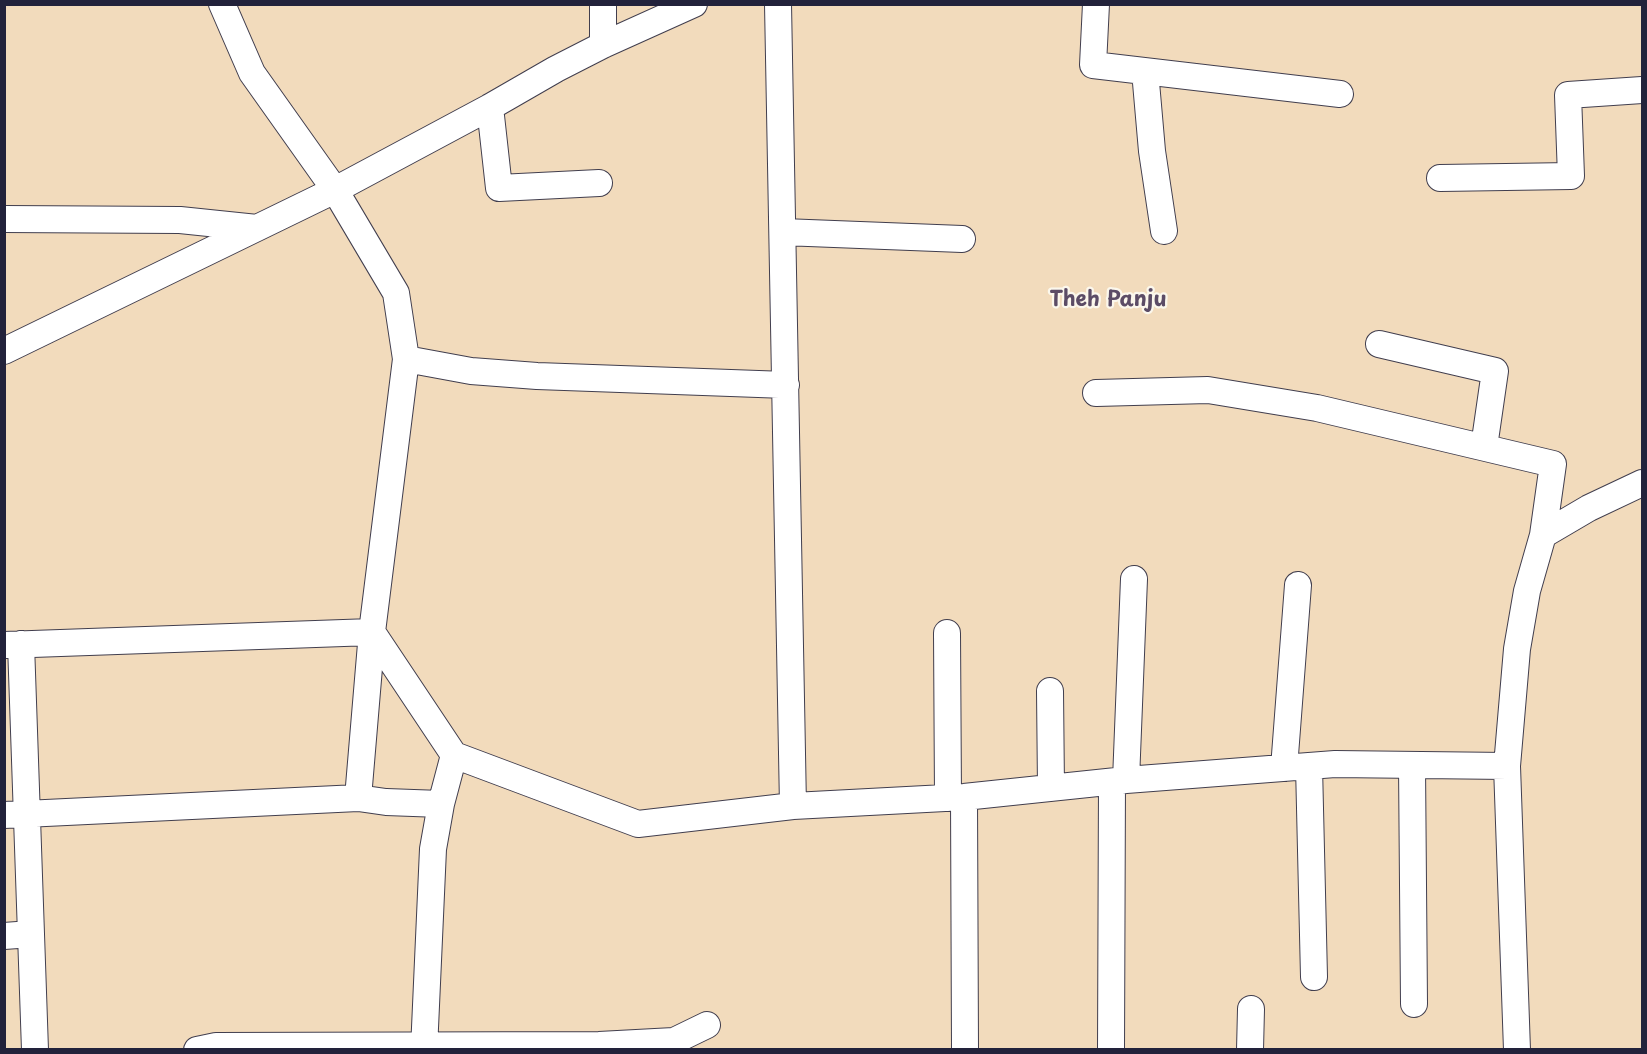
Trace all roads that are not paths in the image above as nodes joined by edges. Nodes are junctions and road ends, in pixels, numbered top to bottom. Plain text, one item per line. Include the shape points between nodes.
1 (222, 4) edge
2 (603, 4) edge
3 (694, 4) edge
4 (778, 4) edge
5 (1096, 4) edge
6 (603, 45) junction
7 (1145, 71) junction
8 (1642, 90) edge
9 (1340, 94) dead end
10 (490, 107) junction
11 (1440, 178) dead end
12 (599, 183) dead end
13 (335, 190) junction
14 (4, 219) edge
15 (257, 228) junction
16 (1164, 231) dead end
17 (783, 232) junction
18 (962, 239) dead end
19 (1379, 344) dead end
20 (4, 351) edge
21 (406, 359) junction
22 (786, 385) junction
23 (1096, 393) dead end
24 (1484, 447) junction
25 (1642, 483) edge
26 (1543, 535) junction
27 (1134, 579) dead end
28 (1298, 585) dead end
29 (372, 632) junction
30 (946, 633) dead end
31 (13, 645) edge
32 (1050, 691) dead end
33 (454, 755) junction
34 (1412, 765) junction
35 (1310, 766) junction
36 (1507, 766) junction
37 (1284, 768) junction
38 (1119, 781) junction
39 (1051, 788) junction
40 (956, 797) junction
41 (358, 798) junction
42 (441, 804) junction
43 (793, 806) junction
44 (16, 814) edge
45 (31, 934) junction
46 (4, 936) edge
47 (1314, 976) dead end
48 (1414, 1004) dead end
49 (1251, 1010) dead end
50 (707, 1025) dead end
51 (424, 1047) edge
52 (35, 1050) edge
53 (197, 1050) edge
54 (965, 1050) edge
55 (1111, 1050) edge
56 (1250, 1050) edge
57 (1516, 1050) edge

1 - 13 street via 252,73
2 - 6 street
3 - 6 street
4 - 17 street
5 - 7 street via 1093,65
6 - 10 street
7 - 9 street
7 - 16 street
8 - 11 street via 1568,95 1571,176
10 - 12 street via 499,188
10 - 13 street
13 - 15 street
13 - 21 street via 396,293
14 - 15 street via 180,220
15 - 20 street
17 - 18 street
17 - 22 street
19 - 24 street via 1495,371
21 - 22 street via 471,371 537,376
21 - 29 street
22 - 43 street
23 - 24 street via 1208,390 1317,408
24 - 26 street via 1553,464
25 - 26 street
26 - 36 street via 1527,591 1517,649
27 - 38 street
28 - 37 street
29 - 31 street
29 - 33 street
29 - 41 street
30 - 40 street
31 - 44 street
32 - 39 street
33 - 42 street
33 - 43 street via 638,824
34 - 35 street
34 - 36 street
34 - 48 street
35 - 37 street
35 - 47 street
36 - 57 street
37 - 38 street
38 - 39 street
38 - 55 street
39 - 40 street
40 - 43 street
40 - 54 street
41 - 42 street
41 - 44 street
42 - 51 street via 432,849
44 - 45 street
45 - 46 street
45 - 52 street
49 - 56 street
50 - 51 street via 674,1041
51 - 53 street via 216,1046

